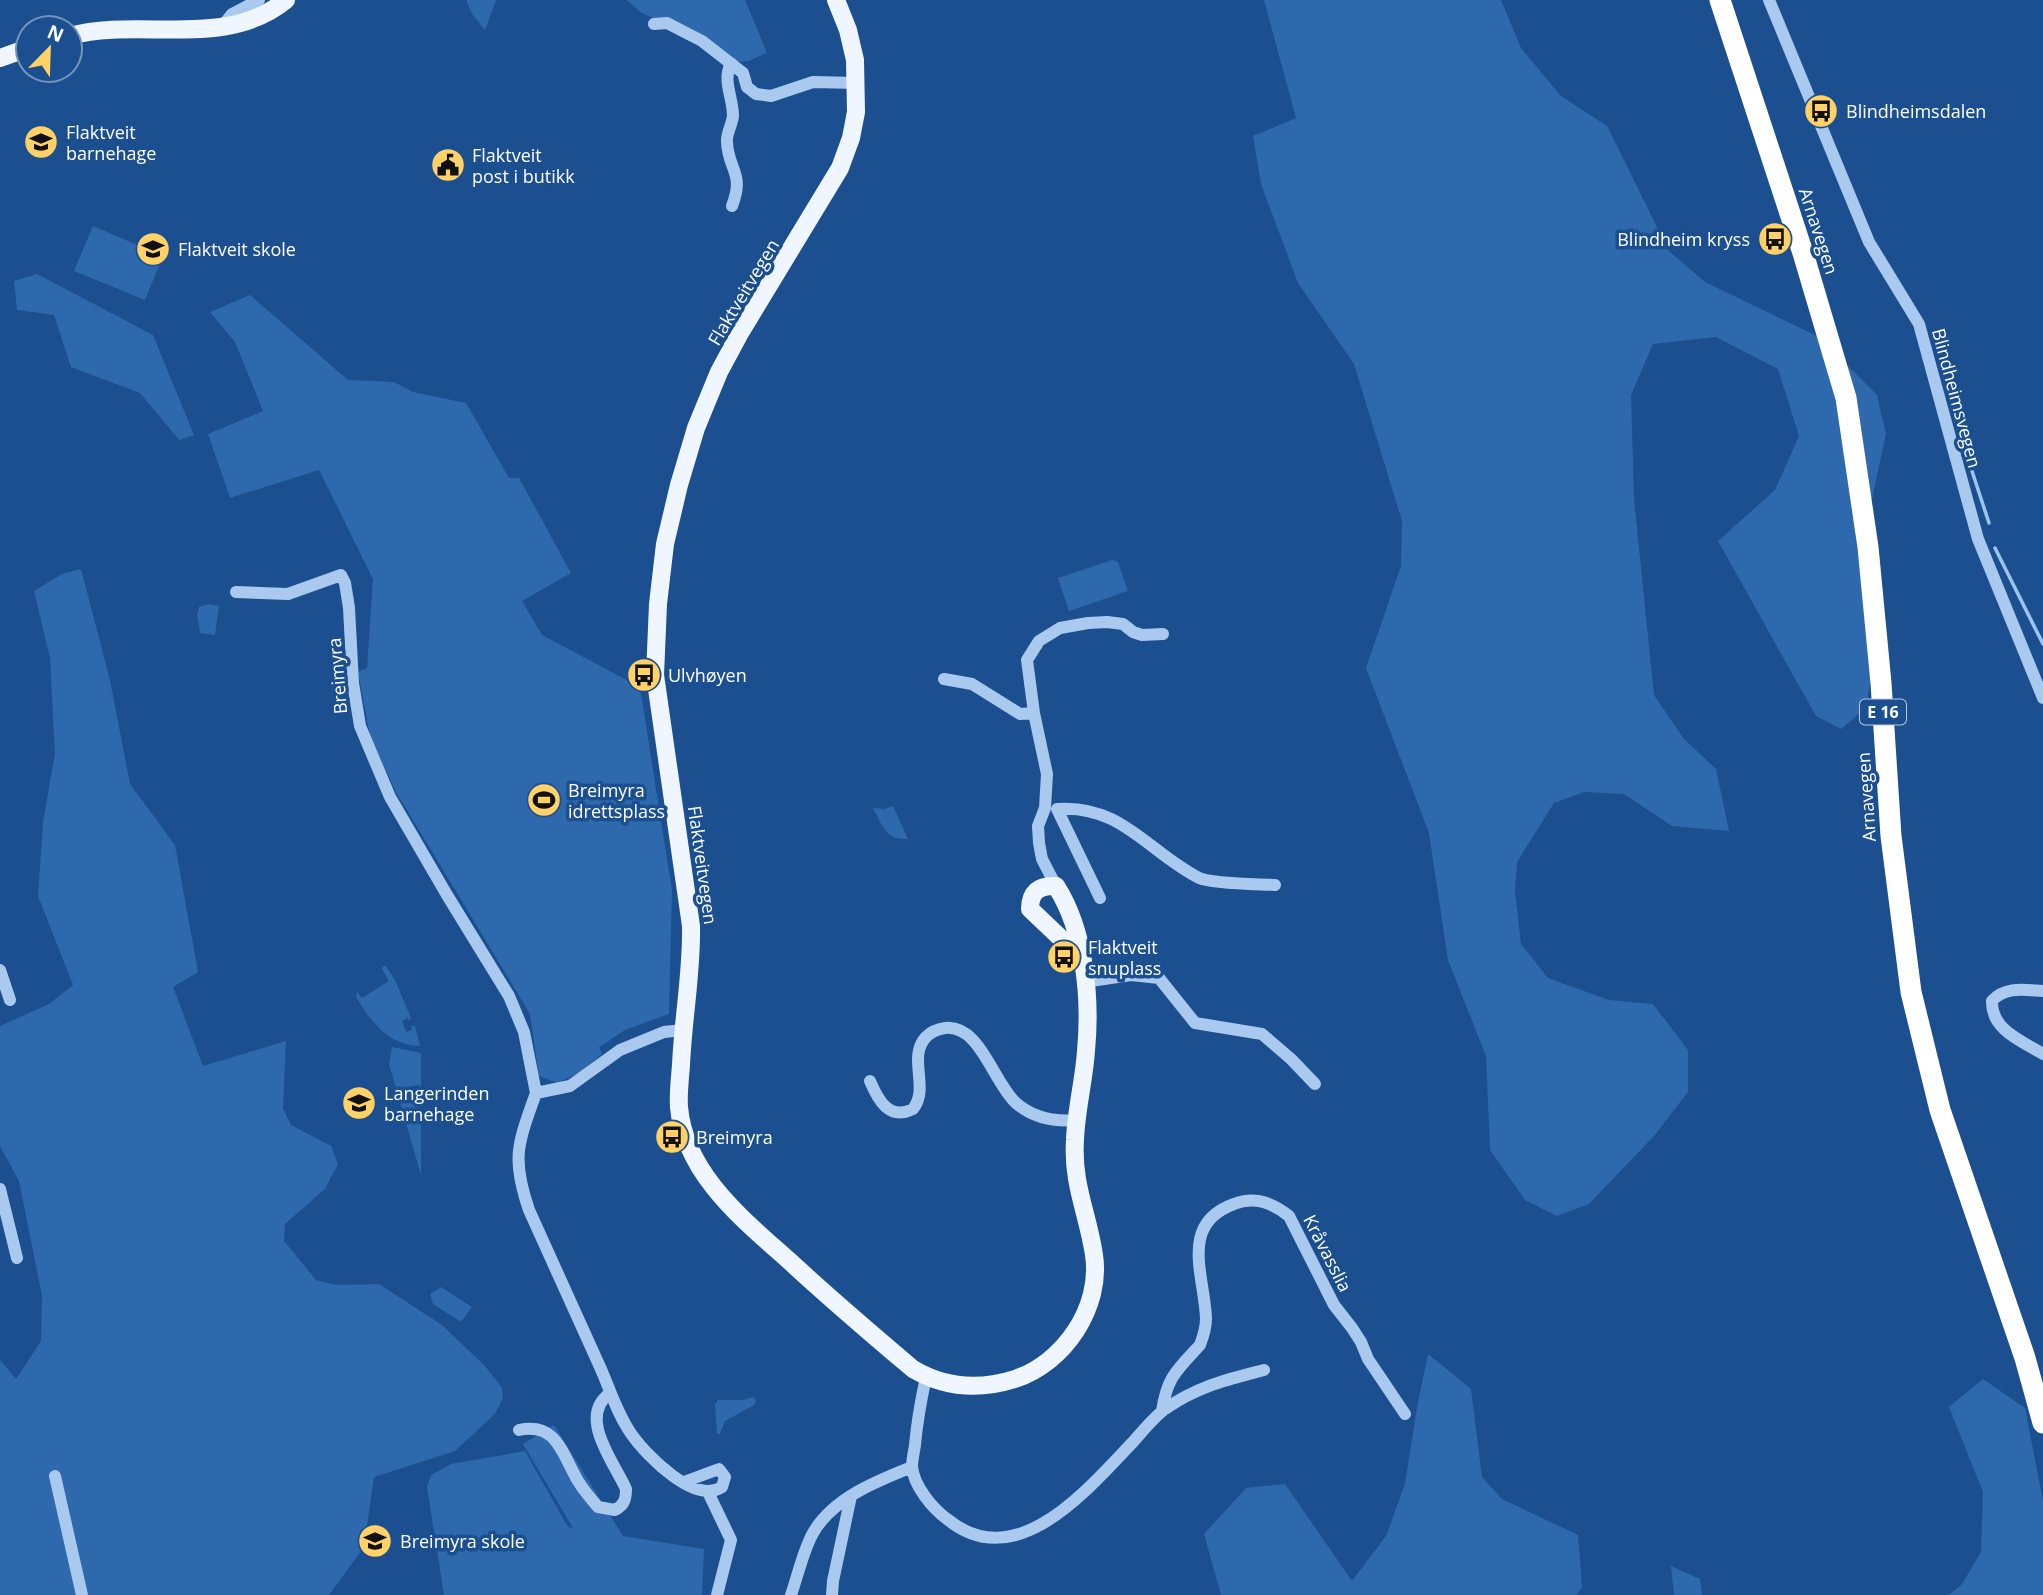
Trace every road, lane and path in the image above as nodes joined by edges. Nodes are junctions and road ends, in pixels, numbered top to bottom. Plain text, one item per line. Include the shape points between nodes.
1 (259, 0) edge
2 (286, 0) edge
3 (836, 0) edge
4 (1720, 0) edge
5 (1769, 0) edge
6 (654, 24) dead end
7 (222, 27) junction
8 (84, 33) edge
9 (731, 63) junction
10 (857, 83) junction
11 (732, 206) dead end
12 (236, 592) dead end
13 (1163, 634) dead end
14 (943, 678) dead end
15 (2043, 698) edge
16 (1034, 713) junction
17 (1051, 808) junction
18 (1056, 886) junction
19 (1275, 886) dead end
20 (1100, 898) dead end
21 (1080, 954) junction
22 (0, 970) edge
23 (1084, 982) junction
24 (2043, 991) edge
25 (10, 1000) dead end
26 (683, 1030) junction
27 (2043, 1054) edge
28 (870, 1081) dead end
29 (1315, 1084) dead end
30 (536, 1093) junction
31 (1077, 1120) junction
32 (0, 1189) edge
33 (17, 1258) dead end
34 (1264, 1370) dead end
35 (926, 1377) junction
36 (610, 1393) junction
37 (1162, 1411) junction
38 (1405, 1414) dead end
39 (2043, 1423) edge
40 (519, 1430) dead end
41 (912, 1467) junction
42 (55, 1476) dead end
43 (684, 1482) junction
44 (708, 1492) junction
45 (851, 1496) junction
46 (82, 1595) edge
47 (717, 1595) edge
48 (791, 1595) edge
49 (832, 1595) edge

1 - 7 street via 232,14
2 - 7 main road via 247,21
3 - 10 main road, Flaktveitvegen via 848,30
4 - 39 highway, Arnavegen / E 16 via 1846,398 1868,547 1891,836 1911,992 1940,1110
5 - 15 street, Blindheimsvegen via 1869,242 1924,336 1978,540
6 - 9 street via 667,23
7 - 8 main road
9 - 10 street via 756,94 771,96 813,82
9 - 11 street via 726,79 733,117 726,141 737,182
10 - 26 main road, Flaktveitvegen via 851,138 840,168 719,372 696,428 665,544 654,675 691,926 692,963
12 - 30 street, Breimyra via 288,594 341,575 349,608 360,726 390,797 509,996 524,1032
13 - 16 street, Flaktveitvegen via 1142,635 1123,624 1060,628 1039,641 1027,660
14 - 16 street via 972,684 1020,714
16 - 17 street, Flaktveitvegen
17 - 18 street, Flaktveitvegen via 1038,826 1039,844
17 - 19 street via 1076,808 1127,826 1203,879
17 - 20 street, Flaktveitvegen
18 - 21 main road, Flaktveitvegen
18 - 21 main road via 1034,892 1030,909
21 - 23 main road, Flaktveitvegen
22 - 25 street
23 - 29 street via 1131,975 1159,978 1195,1023 1262,1034
23 - 31 main road, Flaktveitvegen via 1086,1049
24 - 27 street via 2001,993 1992,1001 1992,1009 2000,1026
26 - 30 street via 664,1032 620,1050 570,1086
26 - 35 main road, Flaktveitvegen via 679,1108 694,1156 714,1188 831,1299
28 - 31 street via 888,1110 899,1114 913,1109 921,1092 918,1053 923,1040 938,1030 957,1028 978,1044 999,1083 1016,1102 1040,1116
30 - 36 street, Breimyra via 518,1147 521,1187
31 - 35 main road, Flaktveitvegen via 1075,1173 1095,1257 1095,1282 1078,1329 1055,1356 1014,1379 979,1386
32 - 33 street
34 - 37 street, Kråvasslia via 1210,1383
35 - 41 street
36 - 40 street via 600,1401 596,1425 626,1489 623,1505 615,1510 598,1507 554,1438 534,1427
36 - 43 street, Breimyra via 631,1433
37 - 38 street, Kråvasslia via 1171,1378 1202,1339 1206,1320 1197,1254 1205,1226 1232,1205 1258,1200 1281,1209 1296,1226 1334,1305
37 - 41 street, Kråvasslia via 1057,1515 1035,1529 1003,1539 961,1530 934,1507
41 - 45 street
42 - 46 street
43 - 44 street, Breimyra
43 - 44 street via 719,1469 724,1484
44 - 47 street via 731,1540
45 - 48 street via 813,1533
45 - 49 street

